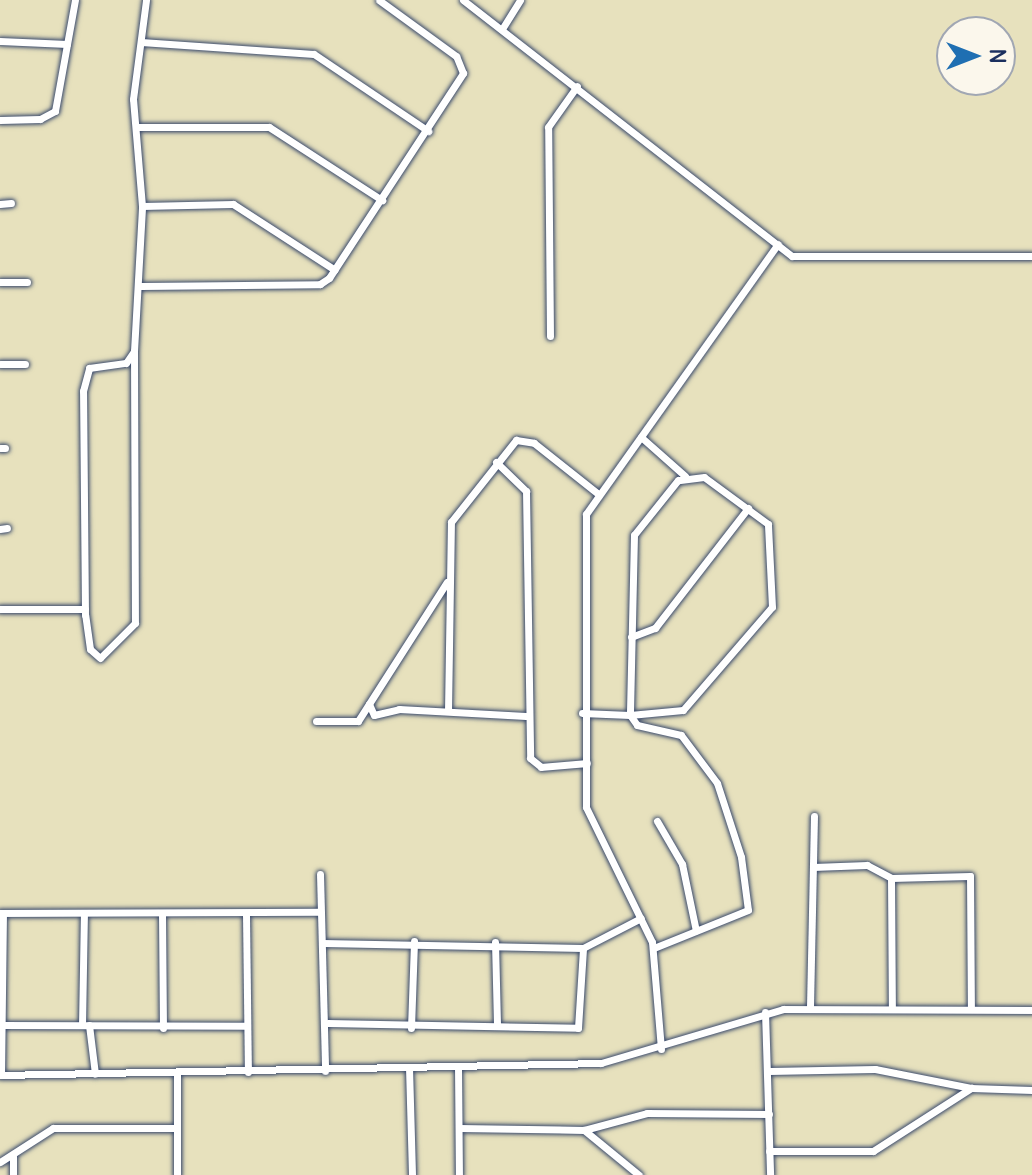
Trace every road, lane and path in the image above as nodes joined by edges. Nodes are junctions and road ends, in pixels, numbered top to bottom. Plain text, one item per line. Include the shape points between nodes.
1 (75, 0) edge
2 (146, 0) edge
3 (379, 0) edge
4 (463, 0) edge
5 (520, 0) edge
6 (502, 29) junction
7 (0, 41) edge
8 (141, 42) junction
9 (67, 44) junction
10 (577, 86) junction
11 (0, 120) edge
12 (138, 127) junction
13 (428, 131) junction
14 (382, 200) junction
15 (11, 203) dead end
16 (0, 204) edge
17 (142, 206) junction
18 (778, 244) junction
19 (1032, 256) edge
20 (335, 270) junction
21 (0, 282) edge
22 (27, 282) dead end
23 (141, 286) junction
24 (550, 336) dead end
25 (134, 351) junction
26 (0, 364) edge
27 (25, 364) dead end
28 (641, 437) junction
29 (496, 462) junction
30 (685, 476) junction
31 (597, 493) junction
32 (748, 508) junction
33 (447, 582) junction
34 (0, 609) edge
35 (85, 609) junction
36 (631, 637) junction
37 (369, 704) junction
38 (448, 711) junction
39 (582, 713) junction
40 (630, 714) junction
41 (526, 716) junction
42 (316, 721) dead end
43 (587, 763) junction
44 (814, 816) dead end
45 (657, 821) dead end
46 (813, 867) junction
47 (320, 874) dead end
48 (891, 878) junction
49 (320, 912) junction
50 (2, 913) edge
51 (84, 914) junction
52 (162, 914) junction
53 (246, 914) junction
54 (641, 918) junction
55 (696, 931) junction
56 (414, 941) junction
57 (495, 942) junction
58 (323, 943) junction
59 (583, 948) junction
60 (654, 948) junction
61 (2, 989) edge
62 (810, 1007) junction
63 (892, 1009) junction
64 (971, 1009) junction
65 (1032, 1010) edge
66 (765, 1012) junction
67 (328, 1023) junction
68 (2, 1025) junction
69 (86, 1025) junction
70 (247, 1026) junction
71 (497, 1026) junction
72 (163, 1028) junction
73 (411, 1028) junction
74 (661, 1049) junction
75 (458, 1066) junction
76 (409, 1067) junction
77 (325, 1071) junction
78 (769, 1071) junction
79 (248, 1072) junction
80 (177, 1073) junction
81 (95, 1074) junction
82 (0, 1075) edge
83 (971, 1088) junction
84 (1032, 1090) edge
85 (769, 1114) junction
86 (177, 1128) junction
87 (459, 1128) junction
88 (584, 1130) junction
89 (769, 1151) junction
90 (13, 1156) junction
91 (0, 1162) edge
92 (13, 1175) edge
93 (177, 1175) edge
94 (412, 1175) edge
95 (459, 1175) edge
96 (639, 1175) edge
97 (770, 1175) edge

1 - 9 street
2 - 8 street
3 - 13 street via 462,63
4 - 6 street
5 - 6 street
6 - 10 street
7 - 9 street
8 - 12 street
8 - 13 street via 314,54
9 - 11 street via 51,115
10 - 18 street
10 - 24 street via 548,127
12 - 14 street via 269,127
12 - 17 street
13 - 14 street
14 - 20 street
15 - 16 street
17 - 20 street via 233,204
17 - 23 street
18 - 19 street via 792,256
18 - 28 street
20 - 23 street via 320,284
21 - 22 street
23 - 25 street
25 - 35 street via 126,363 93,366 84,376
25 - 35 street via 135,627 111,654 97,657
26 - 27 street
28 - 30 street
28 - 31 street
29 - 31 street via 510,444 527,440
29 - 33 street via 450,524
29 - 41 street via 526,491
30 - 32 street via 704,477
30 - 36 street via 634,535
31 - 39 street via 586,514
32 - 36 street via 655,628
32 - 40 street via 771,530 770,610 683,710
33 - 37 street
33 - 38 street
34 - 35 street
36 - 40 street
37 - 38 street via 374,715
37 - 42 street via 354,724
38 - 41 street
39 - 40 street
39 - 43 street
40 - 55 street via 635,724 675,731 688,743 717,783 741,857 748,910
41 - 43 street via 537,766
43 - 54 street via 589,825
44 - 46 street
45 - 55 street via 682,864
46 - 48 street via 867,865
46 - 62 street
47 - 49 street
48 - 63 street
48 - 64 street via 971,878
49 - 53 street
49 - 58 street
50 - 51 street
50 - 61 street
51 - 52 street
51 - 69 street
52 - 53 street
52 - 72 street
53 - 70 street
54 - 59 street
54 - 60 street
55 - 60 street
56 - 57 street
56 - 58 street
56 - 73 street
57 - 59 street
57 - 71 street
58 - 67 street
59 - 71 street via 579,1027
60 - 74 street
61 - 68 street
62 - 63 street
62 - 66 street
63 - 64 street
64 - 65 street
66 - 74 street
66 - 78 street
67 - 73 street
67 - 77 street
68 - 69 street
68 - 82 street
69 - 72 street
69 - 81 street
70 - 72 street
70 - 79 street
71 - 73 street
74 - 75 street via 601,1063
75 - 76 street
75 - 87 street
76 - 77 street
76 - 94 street
77 - 79 street
78 - 83 street via 875,1069
78 - 85 street
79 - 80 street
80 - 81 street
80 - 86 street
81 - 82 street
83 - 84 street
83 - 89 street via 873,1151
85 - 88 street via 647,1113
85 - 89 street
86 - 90 street via 53,1128
86 - 93 street
87 - 88 street
87 - 95 street
88 - 96 street
89 - 97 street
90 - 91 street
90 - 92 street

